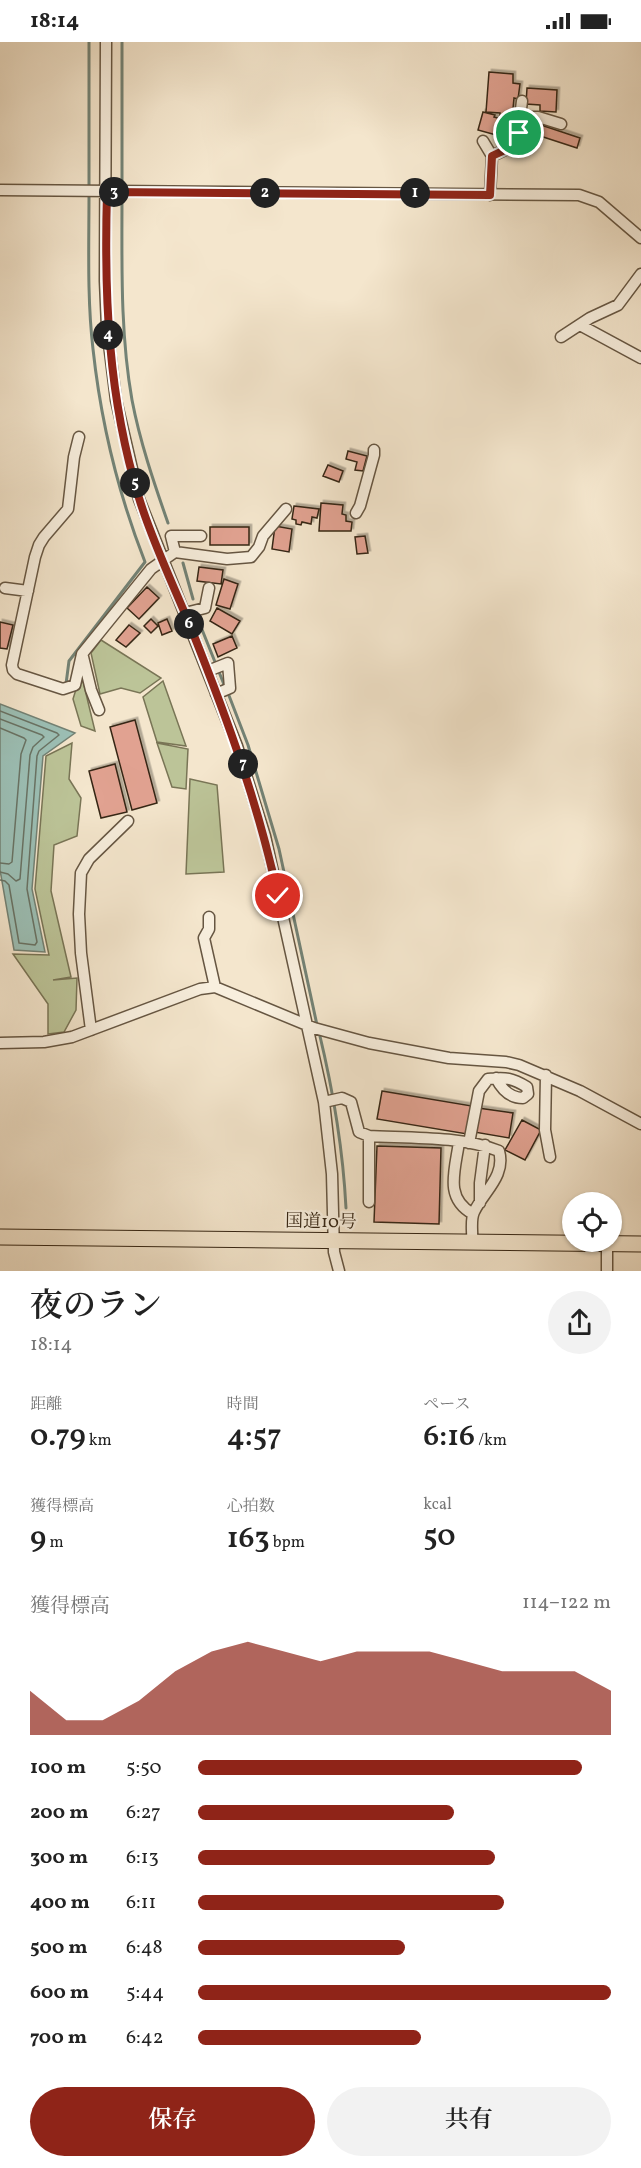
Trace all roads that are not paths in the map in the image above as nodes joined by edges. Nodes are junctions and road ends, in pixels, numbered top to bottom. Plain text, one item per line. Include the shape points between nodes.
1 (106, 42) edge
2 (522, 101) dead end
3 (520, 117) junction
4 (561, 124) dead end
5 (483, 141) dead end
6 (492, 156) junction
7 (0, 190) edge
8 (117, 192) junction
9 (490, 195) junction
10 (641, 238) edge
11 (641, 274) edge
12 (580, 325) junction
13 (561, 337) dead end
14 (641, 358) edge
15 (79, 437) dead end
16 (374, 450) dead end
17 (286, 509) dead end
18 (356, 513) dead end
19 (201, 536) dead end
20 (176, 552) junction
21 (162, 560) junction
22 (5, 588) dead end
23 (209, 588) dead end
24 (28, 591) junction
25 (185, 613) junction
26 (82, 654) junction
27 (214, 669) junction
28 (222, 691) junction
29 (99, 710) dead end
30 (128, 821) dead end
31 (209, 917) dead end
32 (215, 987) junction
33 (314, 1027) junction
34 (91, 1030) junction
35 (0, 1043) edge
36 (496, 1078) junction
37 (546, 1080) junction
38 (527, 1087) junction
39 (330, 1100) junction
40 (641, 1124) edge
41 (369, 1136) junction
42 (464, 1143) junction
43 (485, 1145) junction
44 (550, 1157) dead end
45 (369, 1202) dead end
46 (480, 1203) junction
47 (473, 1214) junction
48 (0, 1237) edge
49 (334, 1241) junction
50 (472, 1242) junction
51 (562, 1243) edge
52 (622, 1243) edge
53 (641, 1244) edge
54 (607, 1252) edge
55 (339, 1271) edge
56 (607, 1271) edge

1 - 8 street
2 - 3 street
3 - 4 street via 538,117
3 - 6 street via 519,133 509,148
5 - 6 street
6 - 9 street
7 - 8 street
8 - 9 street
8 - 21 street via 106,292 111,367 139,499
9 - 10 street via 586,196 605,206
11 - 12 street via 618,305
12 - 13 street
12 - 14 street
15 - 24 street via 68,509 39,545
16 - 18 street
17 - 20 street via 251,557 227,559
19 - 20 street via 171,536
20 - 21 street
21 - 25 street
21 - 26 street
22 - 24 street
23 - 25 street via 205,608
24 - 26 street via 13,670 68,689 75,685
25 - 27 street
26 - 29 street
27 - 28 street
27 - 28 street via 228,663
28 - 33 street via 265,836
30 - 34 street via 81,873 81,953
31 - 32 street via 204,938
32 - 33 street
32 - 34 street via 200,989
33 - 37 street via 394,1049 506,1062
33 - 39 street
34 - 35 street via 44,1042
36 - 38 street via 514,1079
36 - 38 street via 501,1088 515,1098 528,1094
36 - 42 street via 488,1079 479,1090
37 - 38 street
37 - 40 street
37 - 44 street via 545,1130
39 - 41 street via 342,1098 351,1102 359,1132
39 - 49 street
41 - 42 street
41 - 45 street
42 - 43 street
42 - 47 street via 453,1192 463,1208
43 - 46 street
43 - 46 street via 499,1151 502,1161 495,1182
46 - 47 street
47 - 50 street
48 - 49 highway, 国道10号
49 - 50 highway, 国道10号
49 - 55 street
50 - 51 highway, 国道10号
52 - 53 highway, 国道10号
54 - 56 street

